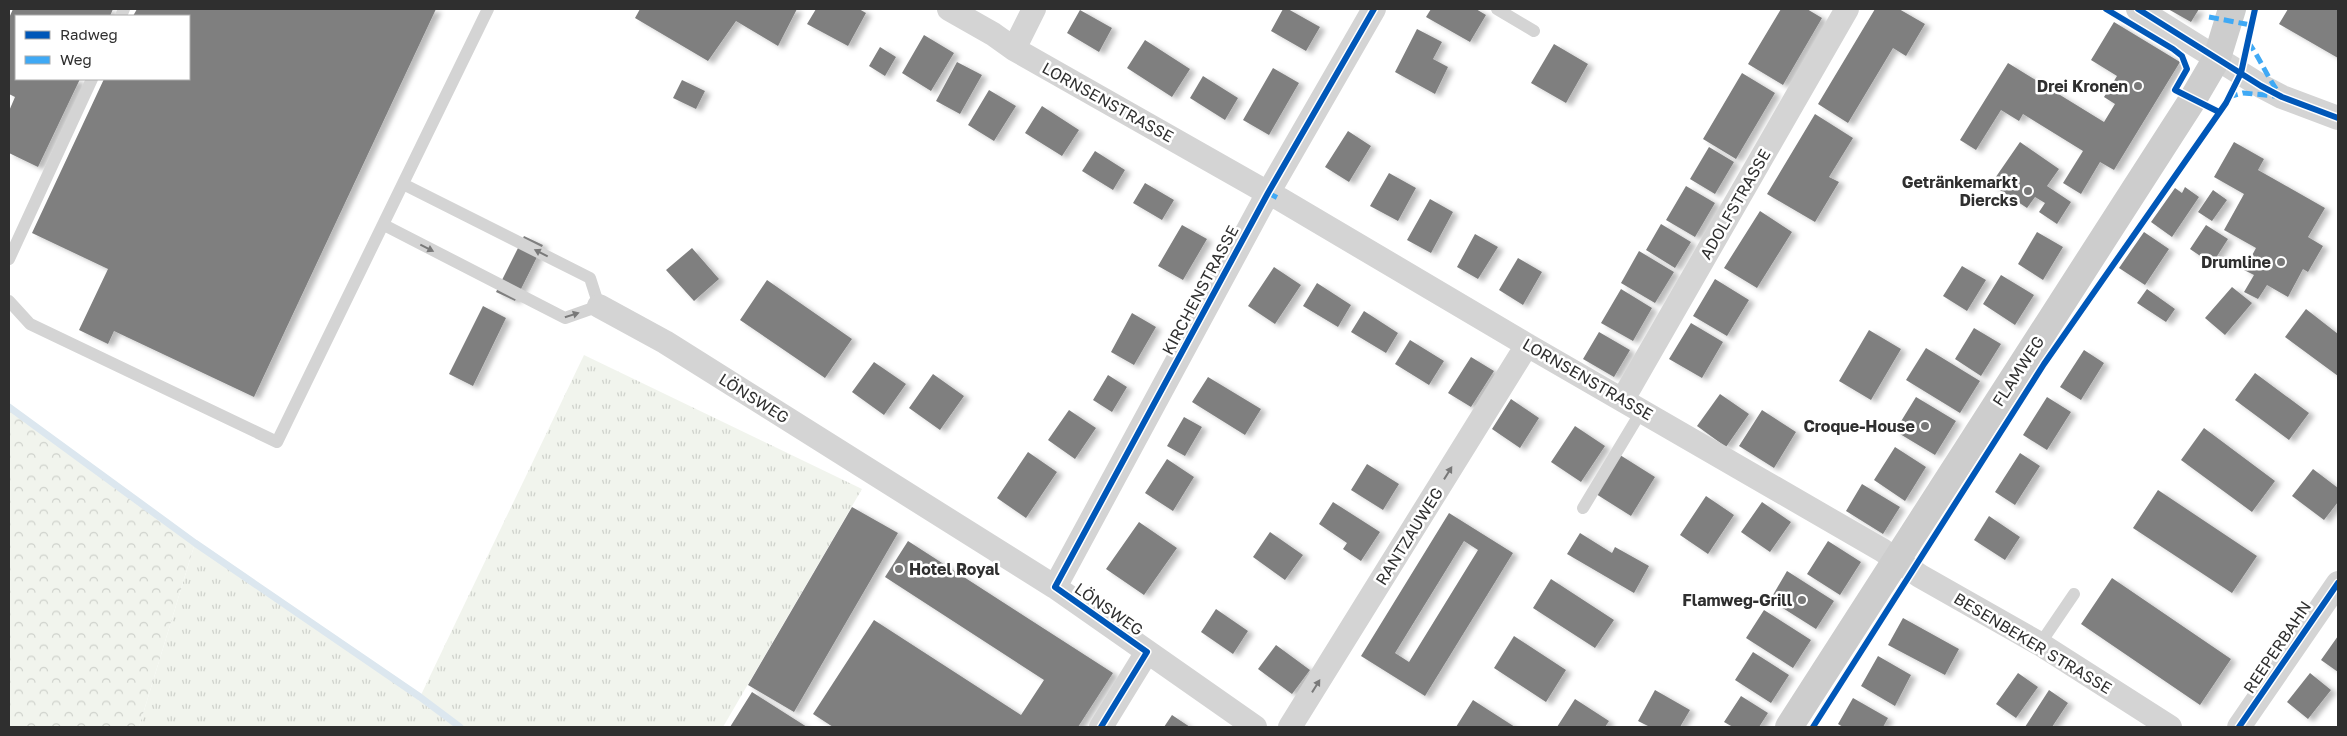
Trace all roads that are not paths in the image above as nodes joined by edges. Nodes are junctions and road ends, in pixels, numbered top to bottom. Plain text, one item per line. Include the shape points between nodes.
1 (488, 9) edge
2 (949, 9) edge
3 (1034, 9) edge
4 (1374, 9) edge
5 (1497, 9) edge
6 (1847, 9) edge
7 (2138, 9) edge
8 (2232, 9) edge
9 (1534, 31) dead end
10 (1014, 49) junction
11 (2217, 58) junction
12 (92, 80) edge
13 (2338, 118) edge
14 (403, 184) junction
15 (1274, 196) junction
16 (384, 225) junction
17 (9, 259) edge
18 (9, 301) edge
19 (599, 306) junction
20 (1527, 345) junction
21 (1632, 405) junction
22 (1583, 508) dead end
23 (1895, 561) junction
24 (2338, 583) edge
25 (1054, 587) junction
26 (2074, 594) dead end
27 (2040, 644) junction
28 (1147, 652) junction
29 (1102, 727) edge
30 (1255, 727) edge
31 (1290, 727) edge
32 (1789, 727) edge
33 (2170, 727) edge
34 (2239, 727) edge

1 - 14 lane
2 - 10 street, LORNSENSTRASSE
3 - 10 street
4 - 15 street, KIRCHENSTRASSE
5 - 9 lane
6 - 21 street, ADOLFSTRASSE
7 - 11 street
8 - 11 main road, FLAMWEG
10 - 15 street, LORNSENSTRASSE
11 - 13 street via 2282,97
11 - 23 main road, FLAMWEG
12 - 17 lane
14 - 16 lane
19 -> 14 lane via 590,278
15 - 20 street, LORNSENSTRASSE
15 - 25 street, KIRCHENSTRASSE
16 - 18 lane via 277,442 30,324
16 -> 19 lane via 565,318
19 - 25 street, LÖNSWEG via 665,342
20 - 21 street, LORNSENSTRASSE
31 -> 20 street, RANTZAUWEG
21 - 22 lane
21 - 23 street, LORNSENSTRASSE via 1882,550
23 - 27 street, BESENBEKER STRASSE
23 - 32 main road, FLAMWEG
24 - 34 street, REEPERBAHN
25 - 28 street, LÖNSWEG
26 - 27 lane
27 - 33 street, BESENBEKER STRASSE
28 - 29 street
28 - 30 street, LÖNSWEG

